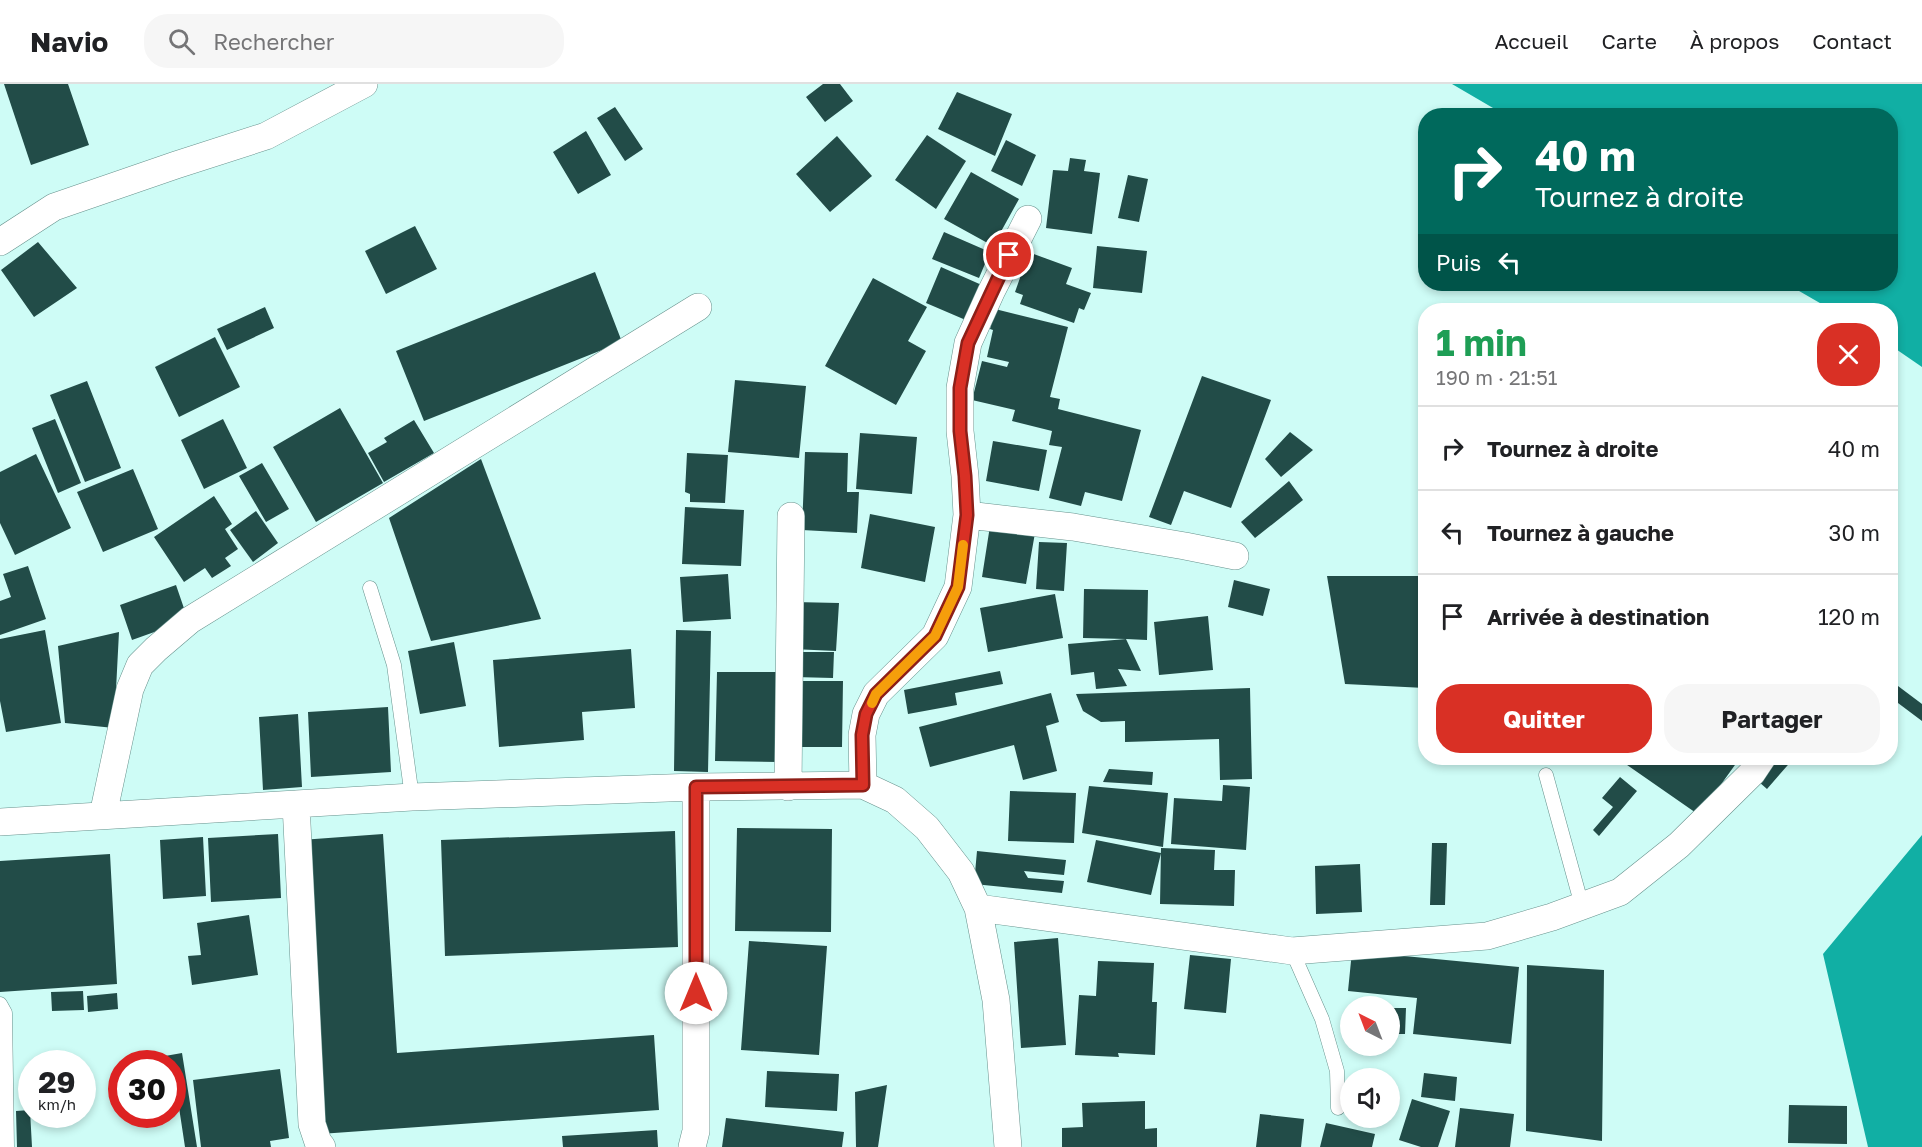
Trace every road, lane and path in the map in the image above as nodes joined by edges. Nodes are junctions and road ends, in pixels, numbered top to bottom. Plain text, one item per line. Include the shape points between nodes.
1 (364, 84) edge
2 (1028, 219) dead end
3 (0, 242) edge
4 (698, 306) dead end
5 (967, 515) junction
6 (791, 516) dead end
7 (1235, 556) dead end
8 (370, 588) dead end
9 (1757, 765) edge
10 (1546, 775) dead end
11 (863, 785) junction
12 (696, 787) junction
13 (788, 787) junction
14 (412, 797) junction
15 (296, 804) junction
16 (103, 815) junction
17 (0, 822) edge
18 (1582, 906) junction
19 (978, 908) junction
20 (1292, 951) junction
21 (0, 1004) edge
22 (1338, 1108) dead end
23 (318, 1145) edge
24 (7, 1147) edge
25 (692, 1147) edge
26 (1008, 1147) edge

1 - 3 street via 266,136 54,207
2 - 5 street via 968,343 960,388
4 - 16 street via 190,620 156,649 140,666 130,689
5 - 7 street via 1073,527
5 - 11 street via 958,587 935,636 876,694 866,714 862,735
6 - 13 street
8 - 14 lane via 394,665
9 - 18 street via 1679,845 1620,892
10 - 18 lane
11 - 13 street
11 - 19 street via 895,800 927,828 961,872
12 - 13 street
12 - 14 street
12 - 25 street via 696,1131
14 - 15 street
15 - 16 street
15 - 23 street via 312,1124
16 - 17 street
18 - 20 street via 1487,936
19 - 20 street
19 - 26 street via 996,1000
20 - 22 lane via 1325,1030 1337,1071
21 - 24 lane via 5,1013

